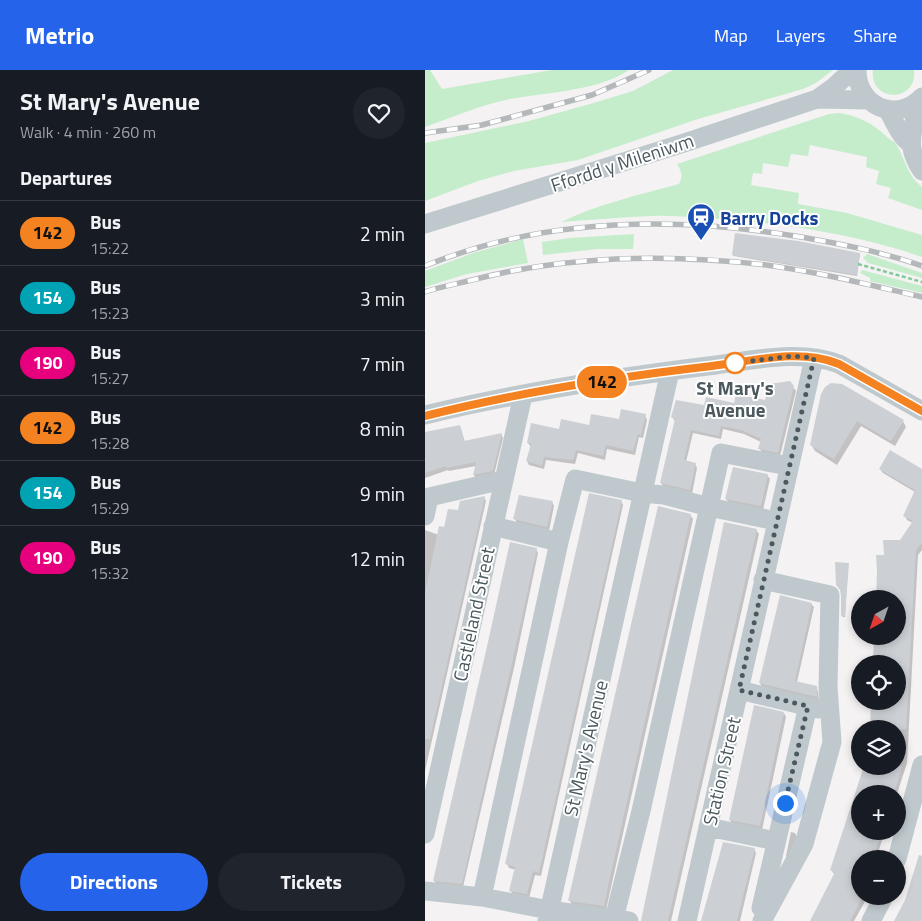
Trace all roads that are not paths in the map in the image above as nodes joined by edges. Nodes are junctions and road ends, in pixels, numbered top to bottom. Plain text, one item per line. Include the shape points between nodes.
1 (851, 70) edge
2 (857, 70) edge
3 (817, 98) junction
4 (869, 100) junction
5 (919, 100) edge
6 (887, 109) junction
7 (910, 143) junction
8 (922, 171) edge
9 (425, 224) edge
10 (814, 358) junction
11 (670, 371) junction
12 (523, 395) junction
13 (922, 411) edge
14 (425, 416) edge
15 (788, 466) junction
16 (503, 480) junction
17 (642, 493) junction
18 (427, 497) edge
19 (709, 507) junction
20 (425, 516) edge
21 (776, 521) junction
22 (493, 526) junction
23 (559, 542) junction
24 (763, 580) junction
25 (739, 690) junction
26 (808, 706) junction
27 (830, 712) junction
28 (922, 765) edge
29 (708, 827) junction
30 (425, 834) edge
31 (776, 841) junction
32 (899, 850) edge
33 (425, 891) edge
34 (482, 897) junction
35 (879, 905) edge
36 (548, 915) edge
37 (622, 920) edge
38 (687, 921) edge
39 (757, 921) edge
40 (762, 921) edge
41 (871, 921) edge

1 - 3 street, Ffordd y Mileniwm
2 - 4 street via 862,92
3 - 4 street, Ffordd y Mileniwm
3 - 9 street, Ffordd y Mileniwm
4 - 6 street
5 - 6 street via 903,109
5 - 7 street
6 - 7 street via 903,139
7 - 8 street
10 - 11 street via 793,356
10 - 13 street via 825,359 854,372
10 - 15 street, Station Street
11 - 12 street
11 - 17 street, St Mary's Avenue
12 - 14 street
12 - 16 street, Castleland Street
15 - 19 street via 721,453
15 - 21 street, Station Street
16 - 18 street
16 - 22 street, Castleland Street
17 - 19 street via 664,495
17 - 23 street via 575,479
17 - 36 street, St Mary's Avenue
18 - 20 street
19 - 21 street
19 - 37 street via 643,802
21 - 24 street, Station Street
22 - 23 street
22 - 30 street, Castleland Street
23 - 34 street
24 - 25 street, Station Street
24 - 27 street via 830,595
25 - 26 street
25 - 29 street, Station Street
26 - 27 street
26 - 31 street
27 - 40 street via 832,742 804,844
28 - 32 street
29 - 31 street
29 - 38 street, Station Street
31 - 39 street
33 - 34 street
34 - 36 street
35 - 41 street
36 - 37 street

